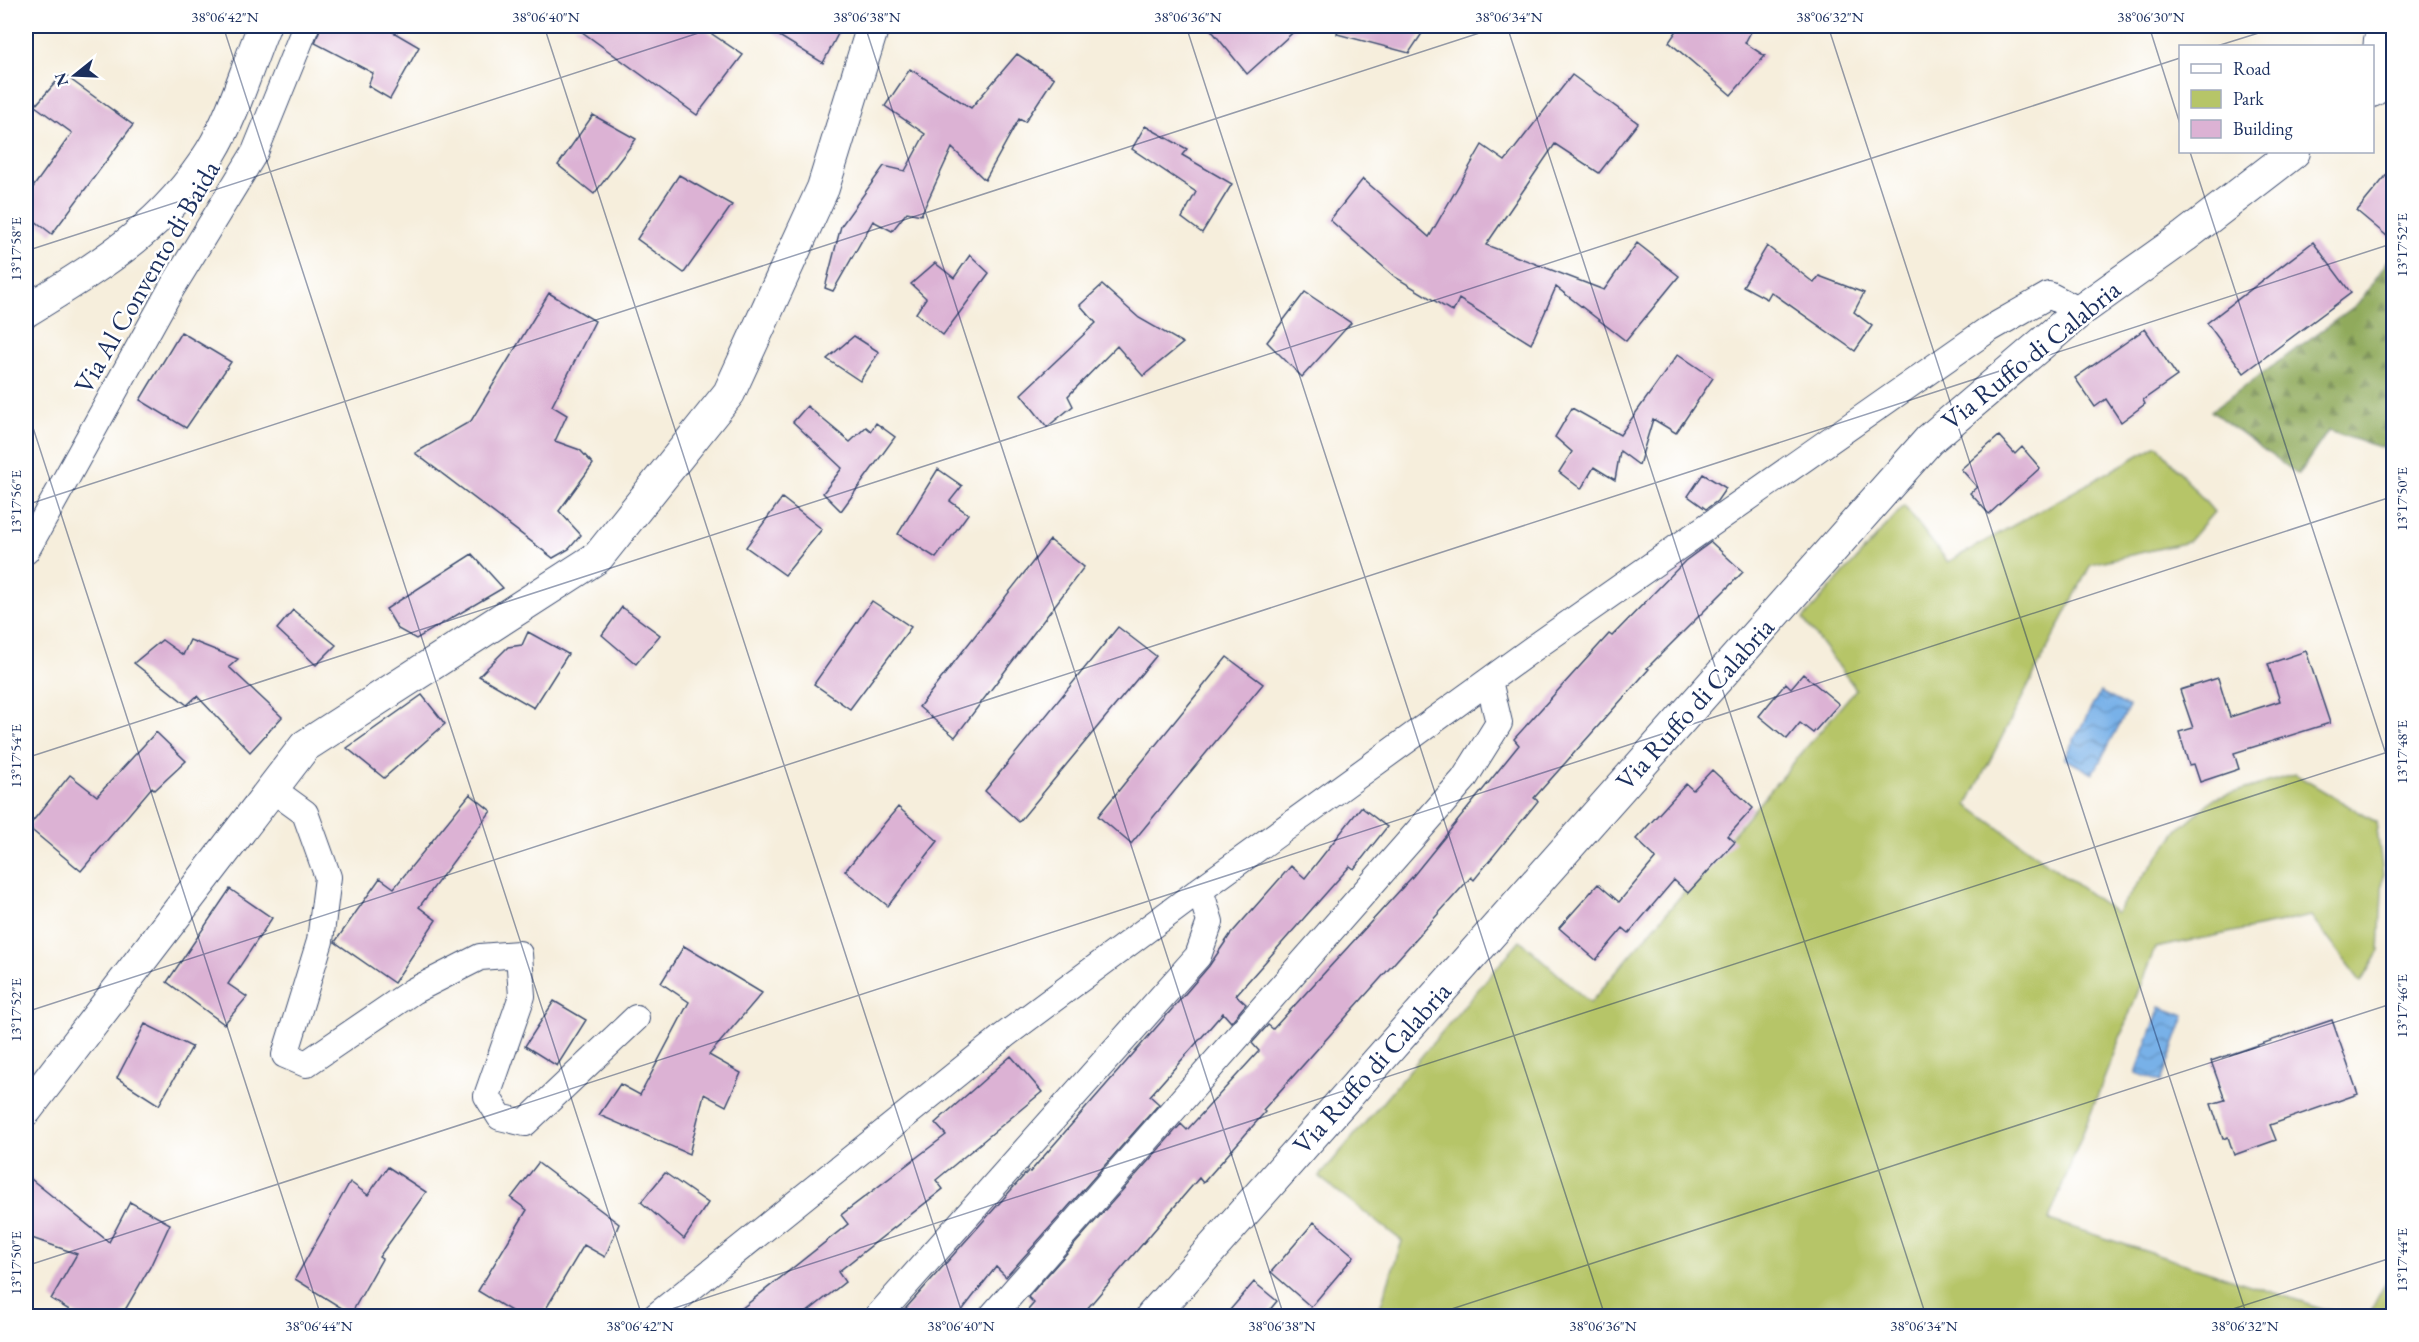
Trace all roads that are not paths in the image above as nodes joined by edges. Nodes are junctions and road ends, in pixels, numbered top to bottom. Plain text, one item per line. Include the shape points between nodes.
1 (264, 26) edge
2 (306, 26) edge
3 (873, 26) edge
4 (2389, 26) edge
5 (2380, 86) edge
6 (2293, 153) edge
7 (26, 311) edge
8 (2080, 311) junction
9 (26, 551) edge
10 (1489, 681) junction
11 (272, 789) junction
12 (1200, 890) junction
13 (636, 1018) dead end
14 (26, 1110) edge
15 (656, 1317) edge
16 (878, 1317) edge
17 (992, 1317) edge
18 (1152, 1317) edge

1 - 7 street via 211,152 162,215 112,257
2 - 9 street, Via Al Convento di Baida via 255,152 170,291
3 - 11 street via 824,188 729,393 598,557 305,746
4 - 5 street via 2377,39
6 - 8 street, Via Ruffo di Calabria
8 - 10 street via 2049,295 1986,331
8 - 18 street, Via Ruffo di Calabria via 1929,440
10 - 12 street
10 - 17 street via 1499,723 1464,779
11 - 13 street via 305,813 328,877 320,941 285,1055 306,1064 413,991 480,957 519,954 522,996 487,1096 500,1117 525,1123
11 - 14 street
12 - 15 street via 1005,1035
12 - 16 street via 1210,922 1198,956

